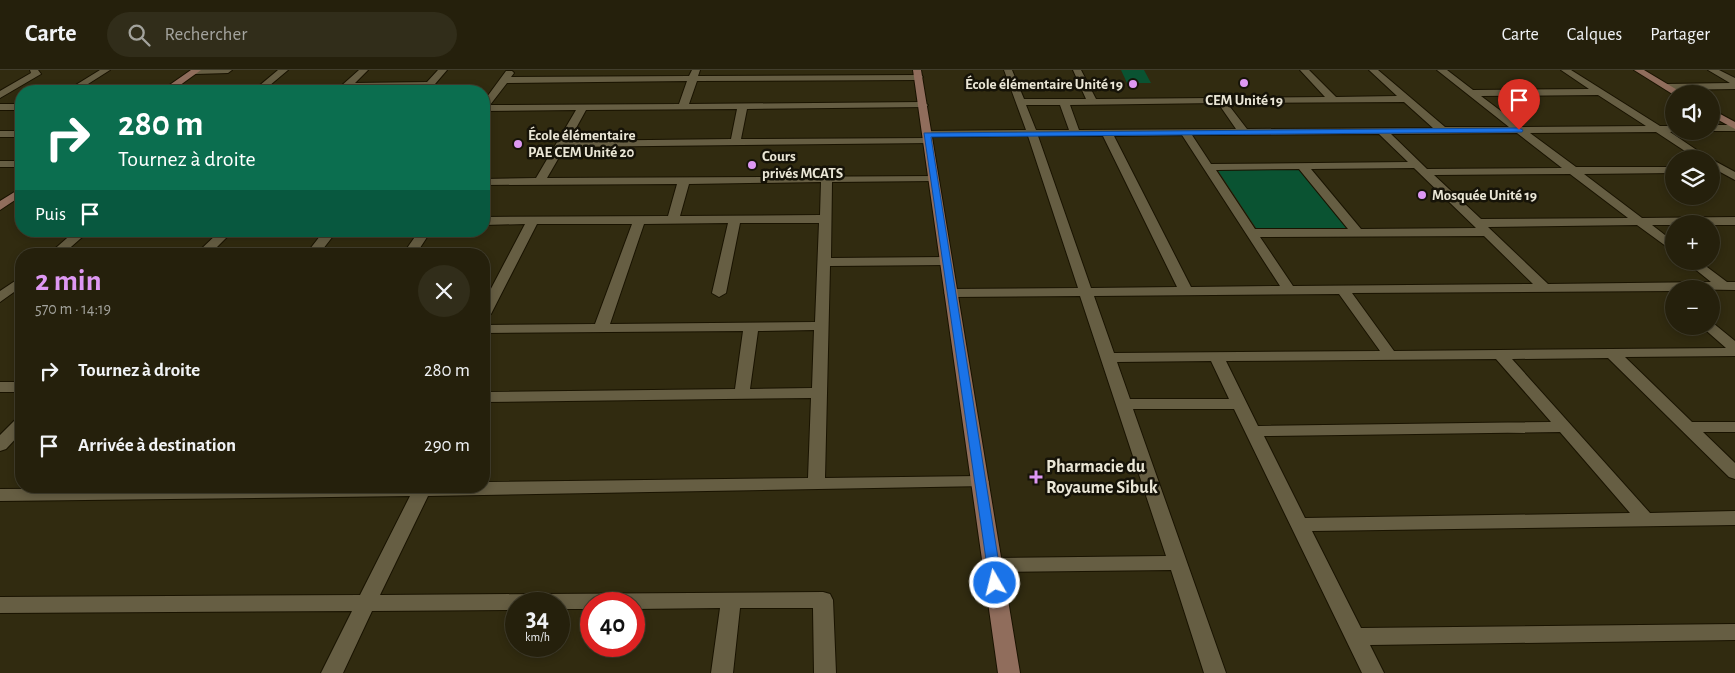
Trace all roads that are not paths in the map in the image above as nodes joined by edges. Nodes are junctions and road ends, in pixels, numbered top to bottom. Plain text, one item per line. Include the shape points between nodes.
1 (34, 70) edge
2 (106, 70) edge
3 (196, 70) edge
4 (228, 70) edge
5 (284, 70) edge
6 (364, 70) edge
7 (444, 70) edge
8 (511, 70) edge
9 (1008, 70) edge
10 (1078, 70) edge
11 (1304, 70) edge
12 (1373, 70) edge
13 (1441, 70) edge
14 (1564, 70) edge
15 (1638, 70) edge
16 (1712, 70) edge
17 (918, 73) edge
18 (694, 74) edge
19 (736, 74) edge
20 (504, 80) junction
21 (1735, 84) edge
22 (17, 85) edge
23 (81, 85) edge
24 (175, 85) edge
25 (265, 85) edge
26 (348, 85) edge
27 (430, 85) edge
28 (1712, 85) edge
29 (15, 86) edge
30 (1665, 86) edge
31 (1600, 92) junction
32 (1471, 93) junction
33 (0, 95) edge
34 (490, 99) edge
35 (1406, 99) junction
36 (1220, 100) junction
37 (1334, 100) junction
38 (1092, 101) junction
39 (1021, 102) junction
40 (1064, 102) junction
41 (922, 104) junction
42 (683, 106) junction
43 (743, 106) junction
44 (0, 107) edge
45 (15, 107) edge
46 (490, 107) edge
47 (583, 107) junction
48 (1720, 118) edge
49 (1735, 127) edge
50 (1720, 128) edge
51 (1658, 129) junction
52 (1665, 129) edge
53 (1442, 130) junction
54 (1519, 130) junction
55 (1382, 131) junction
56 (1185, 132) junction
57 (1244, 132) junction
58 (1032, 133) junction
59 (1076, 133) junction
60 (1107, 133) junction
61 (0, 134) edge
62 (15, 134) edge
63 (928, 138) junction
64 (735, 143) junction
65 (562, 144) junction
66 (1691, 150) edge
67 (0, 164) edge
68 (15, 164) edge
69 (1302, 166) junction
70 (1208, 167) junction
71 (1421, 169) junction
72 (1665, 170) edge
73 (1573, 171) junction
74 (1720, 171) edge
75 (1735, 177) edge
76 (934, 178) junction
77 (827, 179) junction
78 (684, 180) junction
79 (540, 181) junction
80 (490, 184) edge
81 (15, 195) edge
82 (0, 206) edge
83 (826, 218) junction
84 (735, 219) junction
85 (639, 220) junction
86 (673, 220) junction
87 (533, 221) junction
88 (1735, 221) edge
89 (490, 222) edge
90 (1640, 222) junction
91 (1482, 227) junction
92 (1251, 233) junction
93 (1358, 233) junction
94 (76, 237) edge
95 (220, 237) edge
96 (326, 237) edge
97 (421, 237) edge
98 (1665, 241) edge
99 (62, 248) edge
100 (209, 248) edge
101 (317, 248) edge
102 (413, 248) edge
103 (946, 261) junction
104 (824, 262) junction
105 (1705, 270) edge
106 (15, 286) edge
107 (1729, 286) edge
108 (1660, 287) junction
109 (1545, 288) junction
110 (1289, 290) junction
111 (1343, 290) junction
112 (1186, 291) junction
113 (1665, 291) edge
114 (1086, 292) junction
115 (720, 293) dead end
116 (951, 294) junction
117 (0, 298) edge
118 (490, 303) edge
119 (822, 326) junction
120 (751, 327) junction
121 (602, 328) junction
122 (490, 329) edge
123 (1718, 335) edge
124 (1735, 350) edge
125 (1612, 353) junction
126 (1500, 354) junction
127 (1390, 355) junction
128 (1216, 357) junction
129 (1108, 358) junction
130 (0, 387) edge
131 (15, 387) edge
132 (819, 393) junction
133 (742, 394) junction
134 (490, 397) edge
135 (1124, 404) junction
136 (1239, 404) junction
137 (1563, 427) junction
138 (1688, 427) junction
139 (1735, 427) edge
140 (15, 430) edge
141 (1252, 430) junction
142 (0, 445) edge
143 (1735, 473) edge
144 (980, 482) junction
145 (816, 484) junction
146 (490, 488) edge
147 (112, 493) edge
148 (420, 493) edge
149 (0, 495) edge
150 (1735, 518) edge
151 (1646, 519) junction
152 (1299, 525) junction
153 (1178, 563) junction
154 (992, 565) junction
155 (731, 601) junction
156 (366, 602) junction
157 (0, 605) edge
158 (1732, 635) edge
159 (1355, 637) junction
160 (332, 673) edge
161 (722, 673) edge
162 (825, 673) edge
163 (1009, 673) edge
164 (1215, 673) edge
165 (1373, 673) edge

1 - 22 street via 36,74
2 - 23 street
3 - 4 street
3 - 24 street
5 - 25 street
6 - 26 street
7 - 27 street
8 - 20 street
9 - 39 street
10 - 38 street
11 - 37 street
12 - 35 street
13 - 32 street
14 - 31 street
15 - 30 street
16 - 21 street
17 - 19 street
17 - 41 street
18 - 19 street
18 - 20 street
18 - 42 street
20 - 34 street
21 - 28 street
29 - 33 street
31 - 32 street
31 - 51 street
32 - 54 street
35 - 37 street
35 - 53 street
36 - 37 street
36 - 38 street
36 - 57 street
38 - 40 street
39 - 40 street
39 - 58 street
40 - 59 street
41 - 43 street
41 - 63 street
42 - 43 street
42 - 47 street
43 - 64 street
44 - 45 street
46 - 47 street
47 - 65 street
48 - 49 street
49 - 50 street
51 - 52 street
51 - 54 street
51 - 66 street
53 - 54 street
53 - 55 street
54 - 73 street
55 - 57 street
55 - 71 street
56 - 57 street
56 - 60 street
56 - 70 street
58 - 59 street
58 - 63 street
58 - 114 street
59 - 60 street
60 - 112 street
61 - 62 street
63 - 64 street
63 - 76 street
64 - 65 street
65 - 79 street
67 - 68 street
69 - 70 street
69 - 71 street
69 - 93 street
70 - 92 street
71 - 73 street
71 - 91 street
72 - 73 street
73 - 90 street
74 - 75 street
76 - 77 street
76 - 103 street
77 - 78 street
77 - 83 street
78 - 79 street
78 - 86 street
79 - 80 street
81 - 82 street
83 - 84 street
83 - 104 street
84 - 86 street
84 - 115 street
85 - 86 street
85 - 87 street
85 - 121 street
87 - 89 street
87 - 118 street
88 - 90 street
90 - 91 street
90 - 98 street
91 - 93 street
91 - 109 street
92 - 93 street
92 - 110 street
94 - 99 street
95 - 100 street
96 - 101 street
97 - 102 street
103 - 104 street
103 - 116 street
104 - 119 street
105 - 107 street
106 - 117 street
107 - 108 street
108 - 109 street
108 - 113 street
109 - 111 street
110 - 111 street
110 - 112 street
111 - 127 street
112 - 114 street
114 - 116 street
114 - 129 street
116 - 144 street
119 - 120 street
119 - 132 street
120 - 121 street
120 - 133 street
121 - 122 street
123 - 124 street
124 - 125 street
125 - 126 street
125 - 138 street
126 - 127 street
126 - 137 street
127 - 128 street
128 - 129 street
128 - 136 street
129 - 135 street
130 - 131 street
132 - 133 street
132 - 145 street
133 - 134 street
135 - 136 street
135 - 153 street
136 - 141 street
137 - 141 street
137 - 151 street
138 - 139 street
138 - 143 street
140 - 142 street
141 - 152 street
144 - 145 street
144 - 154 street
145 - 146 street
147 - 149 street
148 - 156 street
150 - 151 street
151 - 152 street
152 - 159 street
153 - 154 street
153 - 164 street
154 - 163 street
155 - 156 street
155 - 161 street
155 - 162 street via 823,600
156 - 157 street
156 - 160 street
158 - 159 street
159 - 165 street

